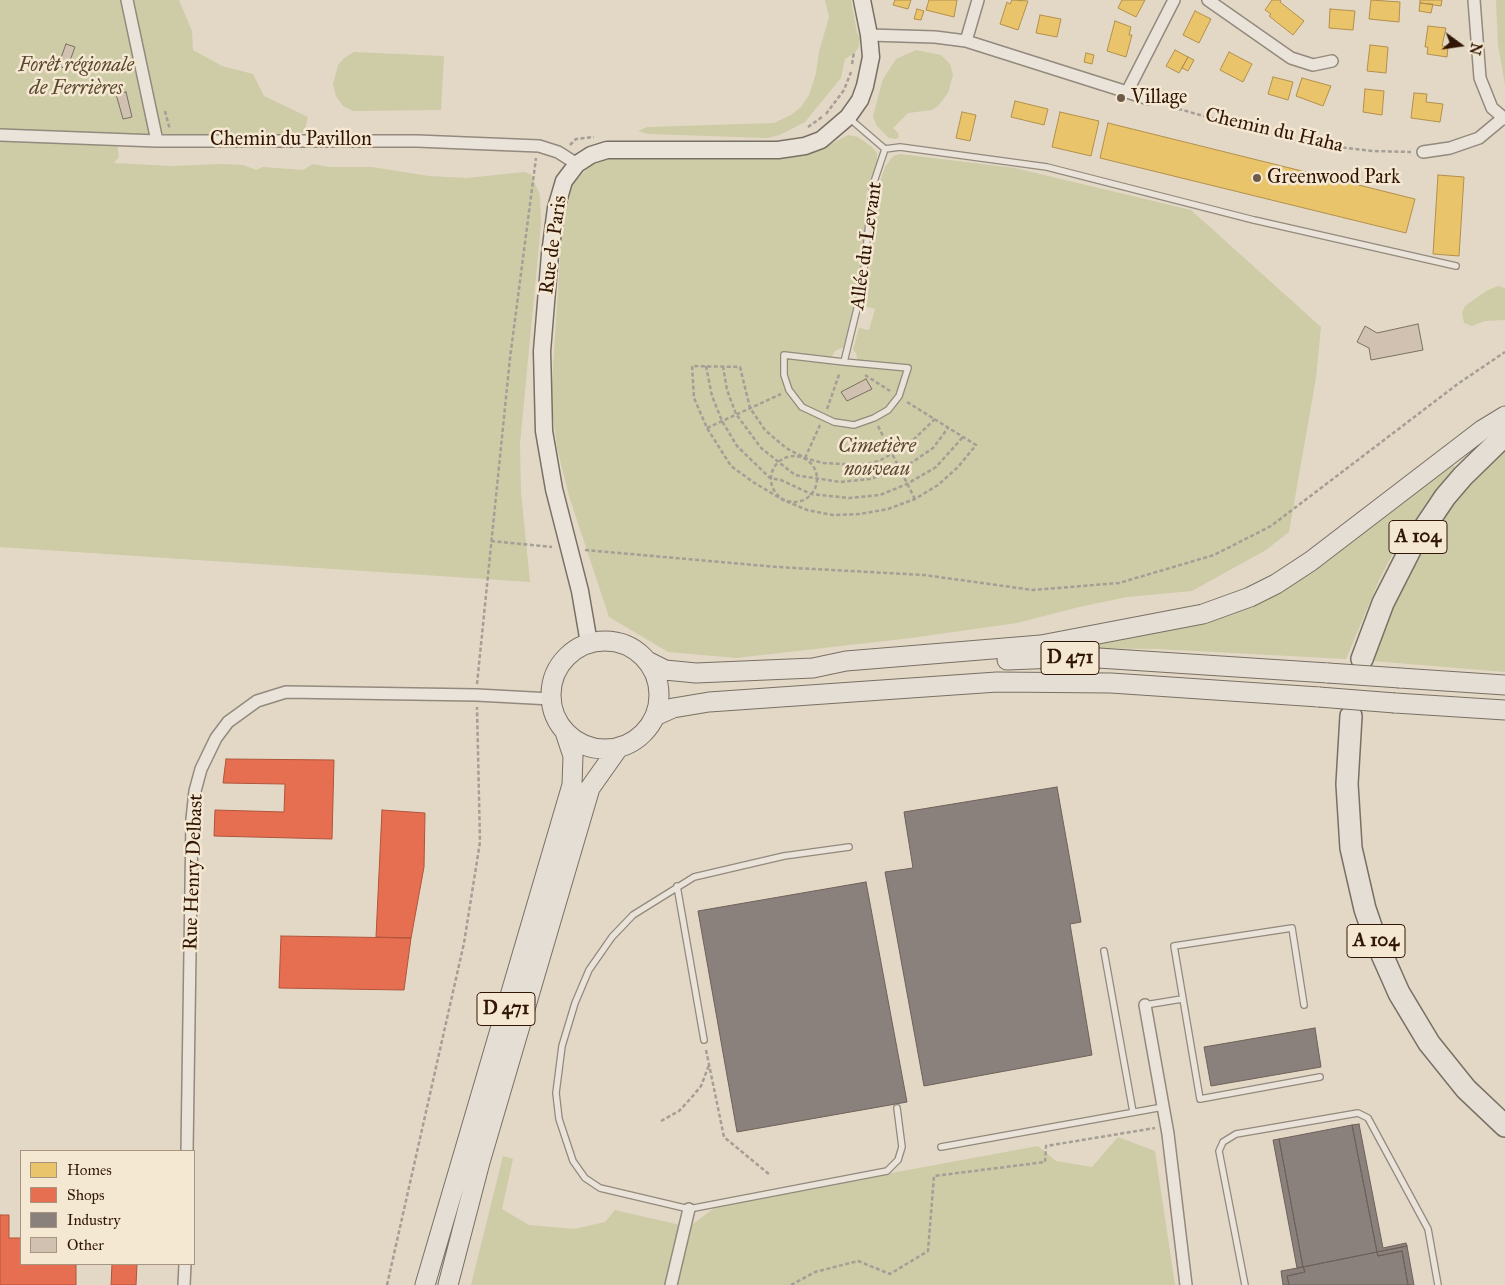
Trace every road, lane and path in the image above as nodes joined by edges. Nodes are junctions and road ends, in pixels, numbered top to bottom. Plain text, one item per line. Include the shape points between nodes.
1 (128, 0) edge
2 (862, 0) edge
3 (978, 0) edge
4 (1174, 0) edge
5 (1208, 0) edge
6 (1474, 0) edge
7 (869, 35) junction
8 (966, 41) junction
9 (854, 50) dead end
10 (1332, 61) dead end
11 (1127, 92) junction
12 (1149, 99) joint
13 (848, 117) junction
14 (1504, 119) edge
15 (802, 129) dead end
16 (0, 135) edge
17 (599, 137) dead end
18 (576, 139) dead end
19 (157, 141) junction
20 (537, 146) junction
21 (885, 149) junction
22 (1423, 152) joint
23 (577, 164) junction
24 (1456, 266) dead end
25 (1505, 352) edge
26 (844, 362) junction
27 (706, 366) junction
28 (723, 366) junction
29 (789, 390) junction
30 (899, 396) junction
31 (750, 408) junction
32 (736, 414) junction
33 (1505, 416) edge
34 (874, 418) junction
35 (935, 419) junction
36 (722, 421) junction
37 (707, 428) junction
38 (948, 428) junction
39 (1505, 435) edge
40 (963, 437) junction
41 (892, 453) junction
42 (804, 458) junction
43 (778, 462) junction
44 (900, 469) junction
45 (770, 478) junction
46 (817, 479) junction
47 (907, 484) junction
48 (811, 494) junction
49 (915, 499) junction
50 (783, 500) junction
51 (490, 541) junction
52 (570, 549) junction
53 (589, 643) junction
54 (1362, 659) dead end
55 (647, 661) junction
56 (813, 668) junction
57 (1505, 685) edge
58 (477, 695) junction
59 (551, 699) junction
60 (1505, 710) edge
61 (655, 716) junction
62 (1351, 716) dead end
63 (565, 732) junction
64 (620, 747) junction
65 (849, 847) dead end
66 (677, 886) junction
67 (1104, 951) dead end
68 (1182, 999) junction
69 (1146, 1005) joint
70 (1304, 1005) dead end
71 (704, 1040) joint
72 (710, 1064) junction
73 (1320, 1077) dead end
74 (1163, 1107) junction
75 (897, 1108) dead end
76 (1133, 1112) junction
77 (661, 1121) dead end
78 (1167, 1126) junction
79 (1505, 1126) edge
80 (941, 1147) dead end
81 (187, 1150) edge
82 (770, 1175) dead end
83 (690, 1208) junction
84 (185, 1265) edge
85 (184, 1285) edge
86 (387, 1285) edge
87 (425, 1285) edge
88 (448, 1285) edge
89 (671, 1285) edge
90 (791, 1285) edge
91 (1186, 1285) edge
92 (1245, 1285) edge
93 (1438, 1285) edge

1 - 19 street
2 - 7 street, Rue de Paris
3 - 8 street
4 - 11 street
5 - 10 street via 1291,58 1313,65
6 - 14 street via 1480,78 1492,108
7 - 8 street
7 - 13 street, Rue de Paris via 871,57 865,86
8 - 11 street
9 - 15 path via 844,90 825,115
11 - 12 street
12 - 22 path, Chemin du Haha via 1162,98 1179,109 1320,145
13 - 21 lane
13 - 23 street, Rue de Paris via 821,140 793,149 607,150
14 - 22 street via 1479,138 1450,148
16 - 19 street, Chemin du Pavillon
17 - 18 path
19 - 20 street, Chemin du Pavillon via 418,141
20 - 23 street, Chemin du Pavillon via 558,152
20 - 51 path
21 - 24 lane via 900,147 1033,164 1254,220
21 - 26 lane, Allée du Levant via 873,185 862,288
23 - 52 street, Rue de Paris via 564,181 556,208 542,351 544,430 554,489
25 - 52 path via 1459,383 1271,526 1214,555 1119,583 1033,590 924,575 776,567
26 - 29 lane via 784,355 784,375
26 - 30 path
26 - 30 lane via 908,368
27 - 28 path
27 - 36 path via 712,396
27 - 37 path via 692,366 694,398
28 - 31 path via 740,367
28 - 32 path
29 - 31 path
29 - 34 lane via 802,407 834,422 854,425
30 - 34 lane via 888,410
30 - 35 path
31 - 32 path
31 - 42 path via 765,430
32 - 36 path
32 - 43 path via 761,448
33 - 56 main road via 1482,430 1311,561 1276,584 1228,606 1177,621 1041,645 846,661
34 - 41 path
35 - 38 path
35 - 41 path via 909,444
36 - 37 path
36 - 45 path via 737,446
37 - 50 path via 731,466
38 - 40 path
38 - 44 path via 933,448
39 - 54 highway, A 104 via 1445,497 1412,546 1383,603
40 - 47 path via 936,467
40 - 49 path via 976,445 938,485
41 - 42 path via 879,461 862,465 842,466
41 - 44 path
42 - 43 path via 791,456
42 - 46 path via 814,467
43 - 45 path
43 - 46 path via 795,475
44 - 46 path via 856,481
44 - 47 path
45 - 48 path
45 - 50 path via 774,491
46 - 48 path
47 - 48 path via 880,494 849,498
47 - 49 path
48 - 50 path via 798,502
49 - 50 path via 888,509 833,515 807,510
51 - 52 path
51 - 58 path
52 - 53 street, Rue de Paris
53 - 55 main road via 607,640 625,644
53 - 59 main road via 572,651 560,664 552,681
55 - 56 main road, D 471 via 665,670 696,673
55 - 61 main road via 659,687
56 - 57 main road, D 471, bridge via 844,670 1083,657
58 - 59 street, Rue Henry Delbast
58 - 81 street, Rue Henry Delbast via 286,692 241,710 216,738 200,769 192,819
58 - 86 path via 480,842 464,942
59 - 63 main road via 555,717
60 - 61 main road, D 471, bridge via 1102,683 997,682 709,702 673,708
61 - 64 main road via 641,736
62 - 79 highway, A 104 via 1347,784 1351,848 1365,910 1376,941 1399,993 1429,1043 1466,1089
63 - 64 main road via 590,747
63 - 87 main road, D 471 via 573,756 572,785
64 - 88 main road, D 471 via 587,797 480,1162
65 - 66 lane via 734,866 694,877
66 - 71 lane
66 - 83 lane via 633,915 612,937 589,970 574,1003 562,1046 556,1093 559,1119 573,1161 585,1178 600,1188
67 - 76 lane
68 - 69 lane
68 - 70 lane via 1174,946 1292,928
68 - 73 lane via 1200,1099
69 - 74 street
71 - 72 path
72 - 77 path via 692,1098
72 - 82 path via 724,1137
74 - 76 lane
74 - 78 street
75 - 83 lane via 902,1147 898,1160 887,1171
76 - 80 lane
78 - 90 path via 1046,1146 1045,1162 934,1176 928,1251 890,1274 858,1261 815,1272
78 - 91 street
83 - 89 street
84 - 85 street
92 - 93 lane via 1219,1151 1223,1142 1236,1134 1358,1113 1368,1118 1428,1229

